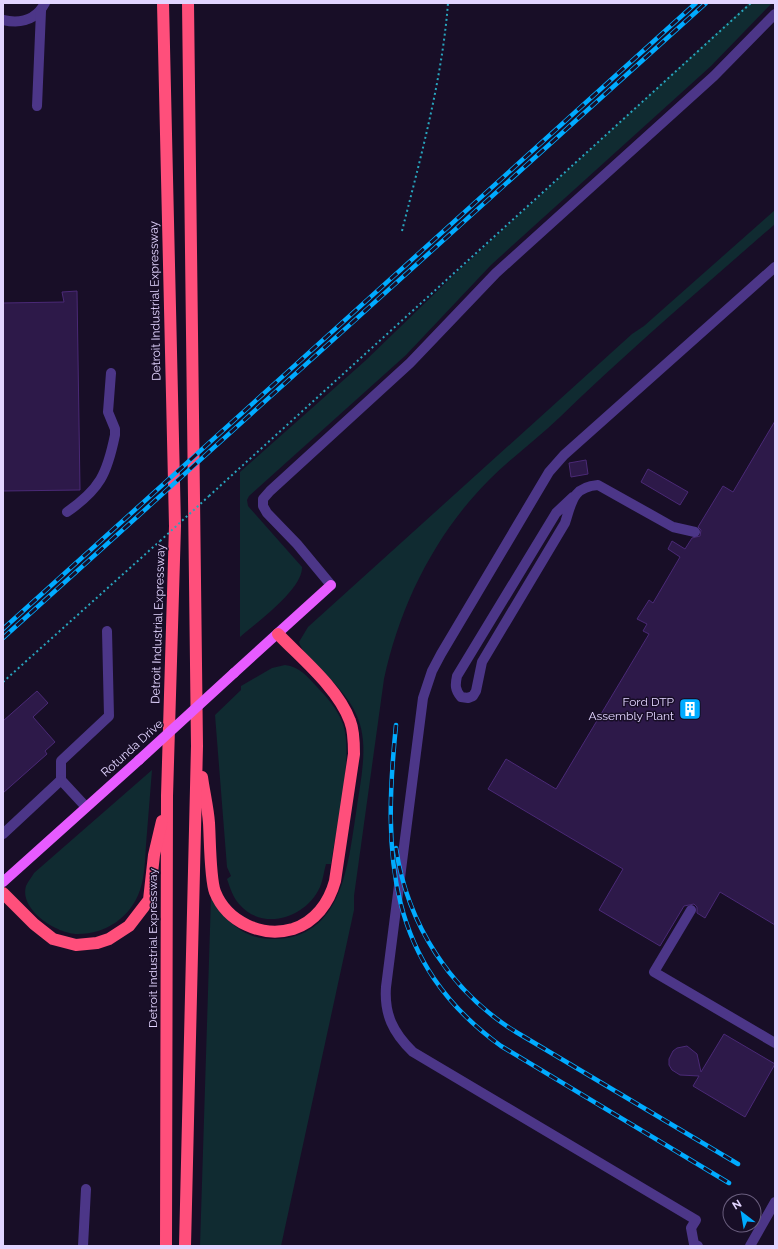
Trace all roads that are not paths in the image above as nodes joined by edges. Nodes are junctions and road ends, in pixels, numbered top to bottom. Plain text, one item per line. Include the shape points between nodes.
1 (163, 3) edge
2 (188, 3) edge
3 (43, 7) edge
4 (775, 14) edge
5 (3, 20) edge
6 (37, 106) dead end
7 (775, 268) edge
8 (111, 373) dead end
9 (573, 497) junction
10 (67, 512) dead end
11 (695, 532) dead end
12 (331, 585) joint
13 (107, 631) dead end
14 (278, 634) junction
15 (197, 746) junction
16 (61, 780) junction
17 (167, 796) junction
18 (86, 807) junction
19 (3, 834) edge
20 (3, 882) edge
21 (3, 893) edge
22 (691, 910) dead end
23 (775, 1044) edge
24 (86, 1190) dead end
25 (775, 1202) edge
26 (84, 1246) edge
27 (166, 1246) edge
28 (185, 1246) edge
29 (698, 1246) edge
30 (750, 1246) edge

1 - 17 highway, Detroit Industrial Expressway via 175,526
2 - 15 highway
3 - 5 lane via 32,19 14,22
3 - 6 lane
4 - 12 lane via 714,76 496,273 410,363 263,499 263,506 267,512
7 - 29 lane via 564,455 549,472 441,654 424,698 386,987 386,1011 391,1024 402,1042 413,1052 696,1220 691,1228 694,1244
8 - 10 lane via 108,412 115,435 106,469 93,492
9 - 9 lane via 556,512 457,676 455,685 461,697 468,698 476,691 482,662 565,523
9 - 11 lane via 589,486 598,485 674,527
12 - 14 main road, Rotunda Drive
13 - 16 lane via 108,716 61,761
14 - 15 highway via 336,696 351,721 353,736 354,754 335,881 330,898 312,920 299,927 271,932 257,929 233,917 220,901 214,890 209,821
14 - 18 main road, Rotunda Drive, bridge
15 - 28 highway
16 - 18 lane
16 - 19 lane
17 - 21 highway via 154,855 149,900 136,920 121,932 97,943 76,945 64,942 43,932
17 - 27 highway, Detroit Industrial Expressway
18 - 20 main road, Rotunda Drive
22 - 23 lane via 654,972
24 - 26 lane
25 - 30 lane

